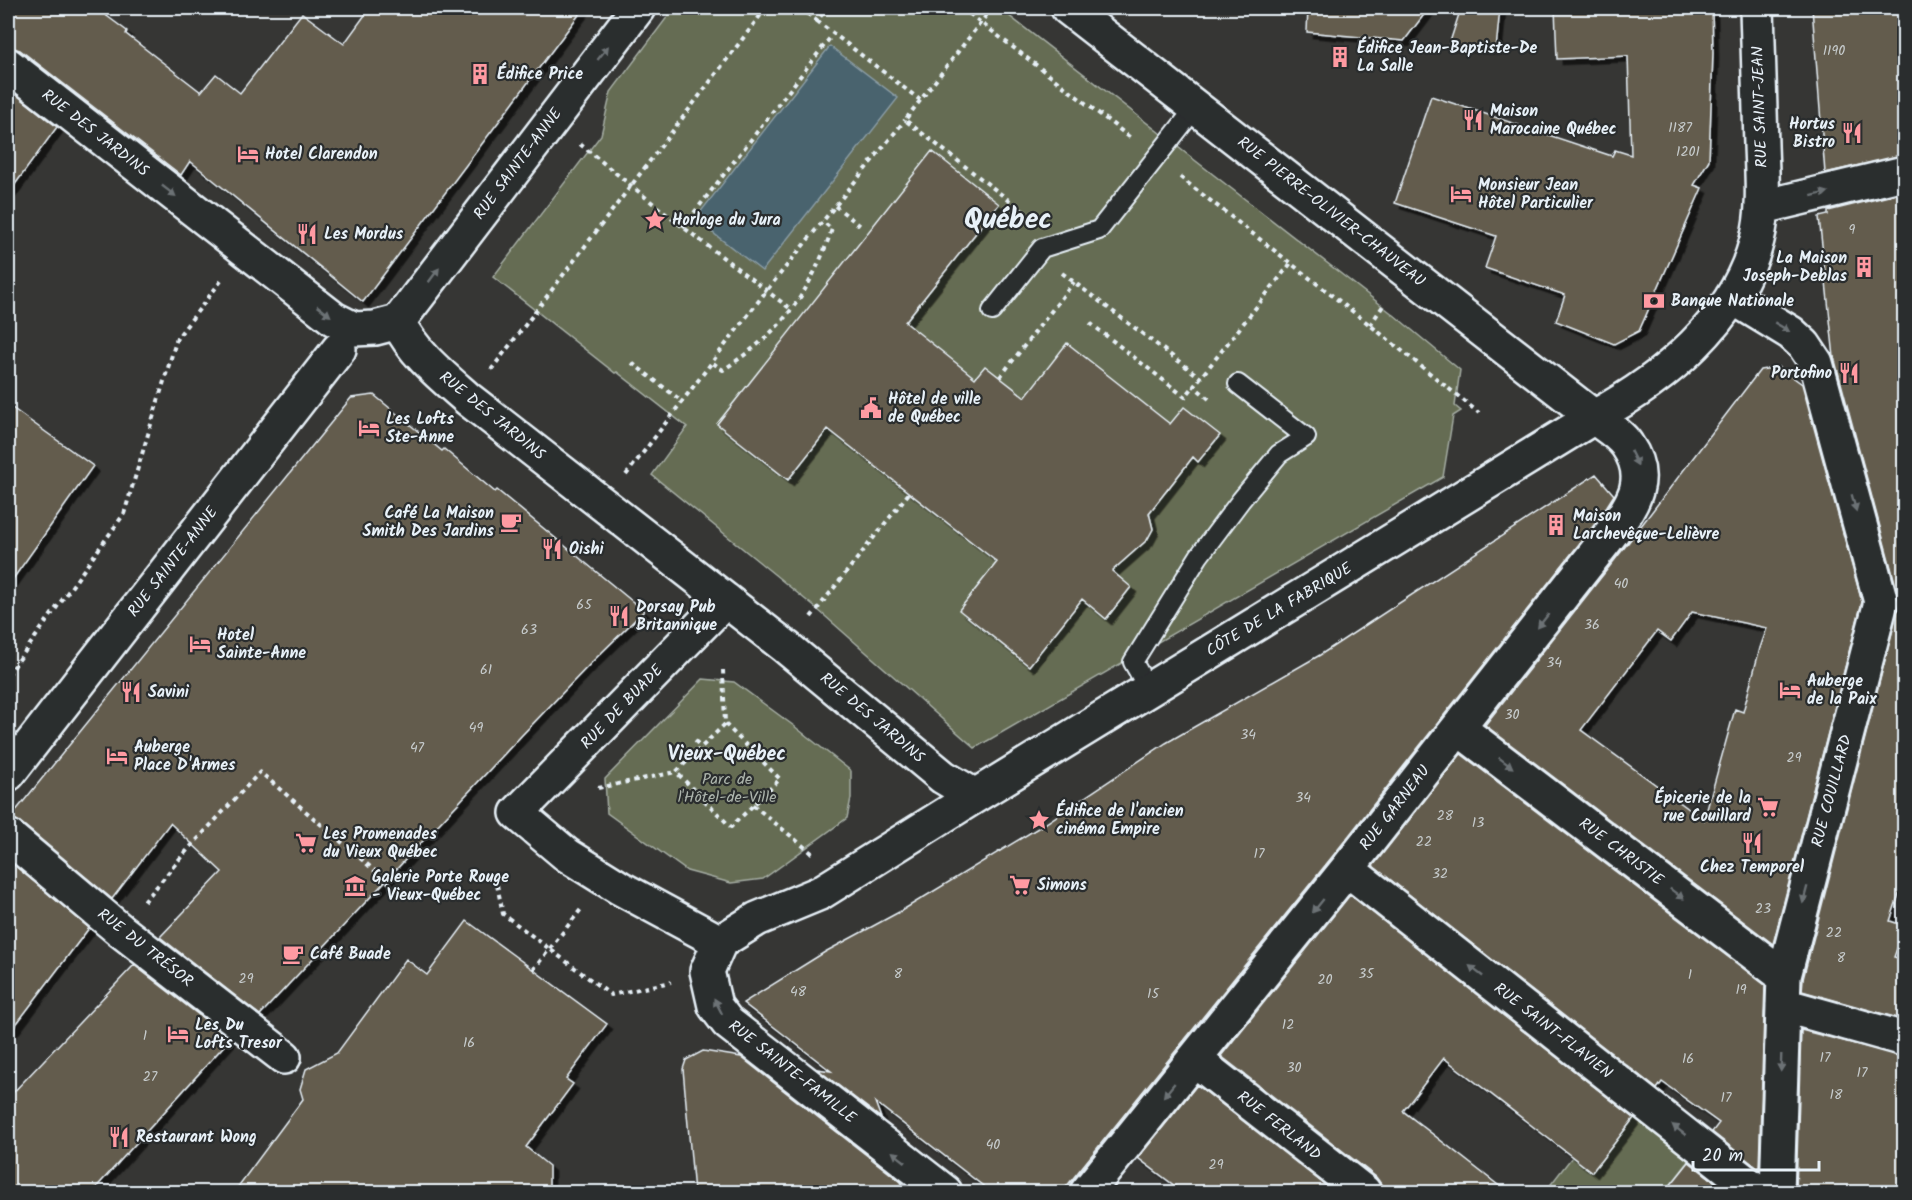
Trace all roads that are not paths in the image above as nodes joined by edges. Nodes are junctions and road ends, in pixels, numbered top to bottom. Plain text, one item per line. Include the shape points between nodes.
1 (638, 8) edge
2 (1068, 8) edge
3 (1757, 8) edge
4 (8, 65) edge
5 (1196, 107) junction
6 (1905, 173) edge
7 (1763, 207) junction
8 (1732, 297) junction
9 (992, 311) dead end
10 (398, 322) junction
11 (339, 349) dead end
12 (1238, 384) dead end
13 (1594, 417) junction
14 (726, 600) junction
15 (1149, 690) junction
16 (1458, 728) junction
17 (8, 774) edge
18 (975, 796) junction
19 (8, 836) edge
20 (1347, 869) junction
21 (720, 942) junction
22 (1783, 990) junction
23 (1905, 1039) edge
24 (284, 1057) dead end
25 (1194, 1059) junction
26 (945, 1192) edge
27 (1087, 1192) edge
28 (1364, 1192) edge
29 (1758, 1192) edge
30 (1777, 1192) edge

10 -> 1 street, RUE SAINTE-ANNE
2 - 5 street, RUE PIERRE-OLIVIER-CHAUVEAU
3 - 7 street, RUE SAINT-JEAN
4 -> 10 street, RUE DES JARDINS via 334,319 354,329
5 - 9 lane via 1099,230 1042,248
5 - 13 street, RUE PIERRE-OLIVIER-CHAUVEAU
7 -> 6 street
7 - 8 street, CÔTE DE LA FABRIQUE via 1746,273
8 - 13 street, CÔTE DE LA FABRIQUE via 1689,350 1625,400
8 -> 22 street, RUE COUILLARD via 1791,333 1816,363 1881,602
10 - 14 street, RUE DES JARDINS via 425,361 468,399
11 - 17 street, RUE SAINTE-ANNE
12 - 15 lane via 1306,437 1279,454 1199,556 1133,662
13 - 15 street, CÔTE DE LA FABRIQUE
13 -> 16 street, RUE GARNEAU via 1626,443 1639,468 1637,491 1613,531
14 - 18 street, RUE DES JARDINS via 943,777
14 - 21 street, RUE DE BUADE via 517,813 567,855
15 - 18 street, CÔTE DE LA FABRIQUE
16 - 20 street, RUE GARNEAU
16 -> 22 street, RUE CHRISTIE
18 - 21 street, CÔTE DE LA FABRIQUE via 820,893 757,920
19 - 24 street, RUE DU TRÉSOR via 120,930
20 -> 25 street, RUE GARNEAU
29 -> 20 street, RUE SAINT-FLAVIEN
26 -> 21 street, RUE SAINTE-FAMILLE via 728,1023 715,1006 707,971
22 - 23 street
22 -> 30 street, RUE COUILLARD
25 -> 27 street, RUE GARNEAU
25 - 28 street, RUE FERLAND

